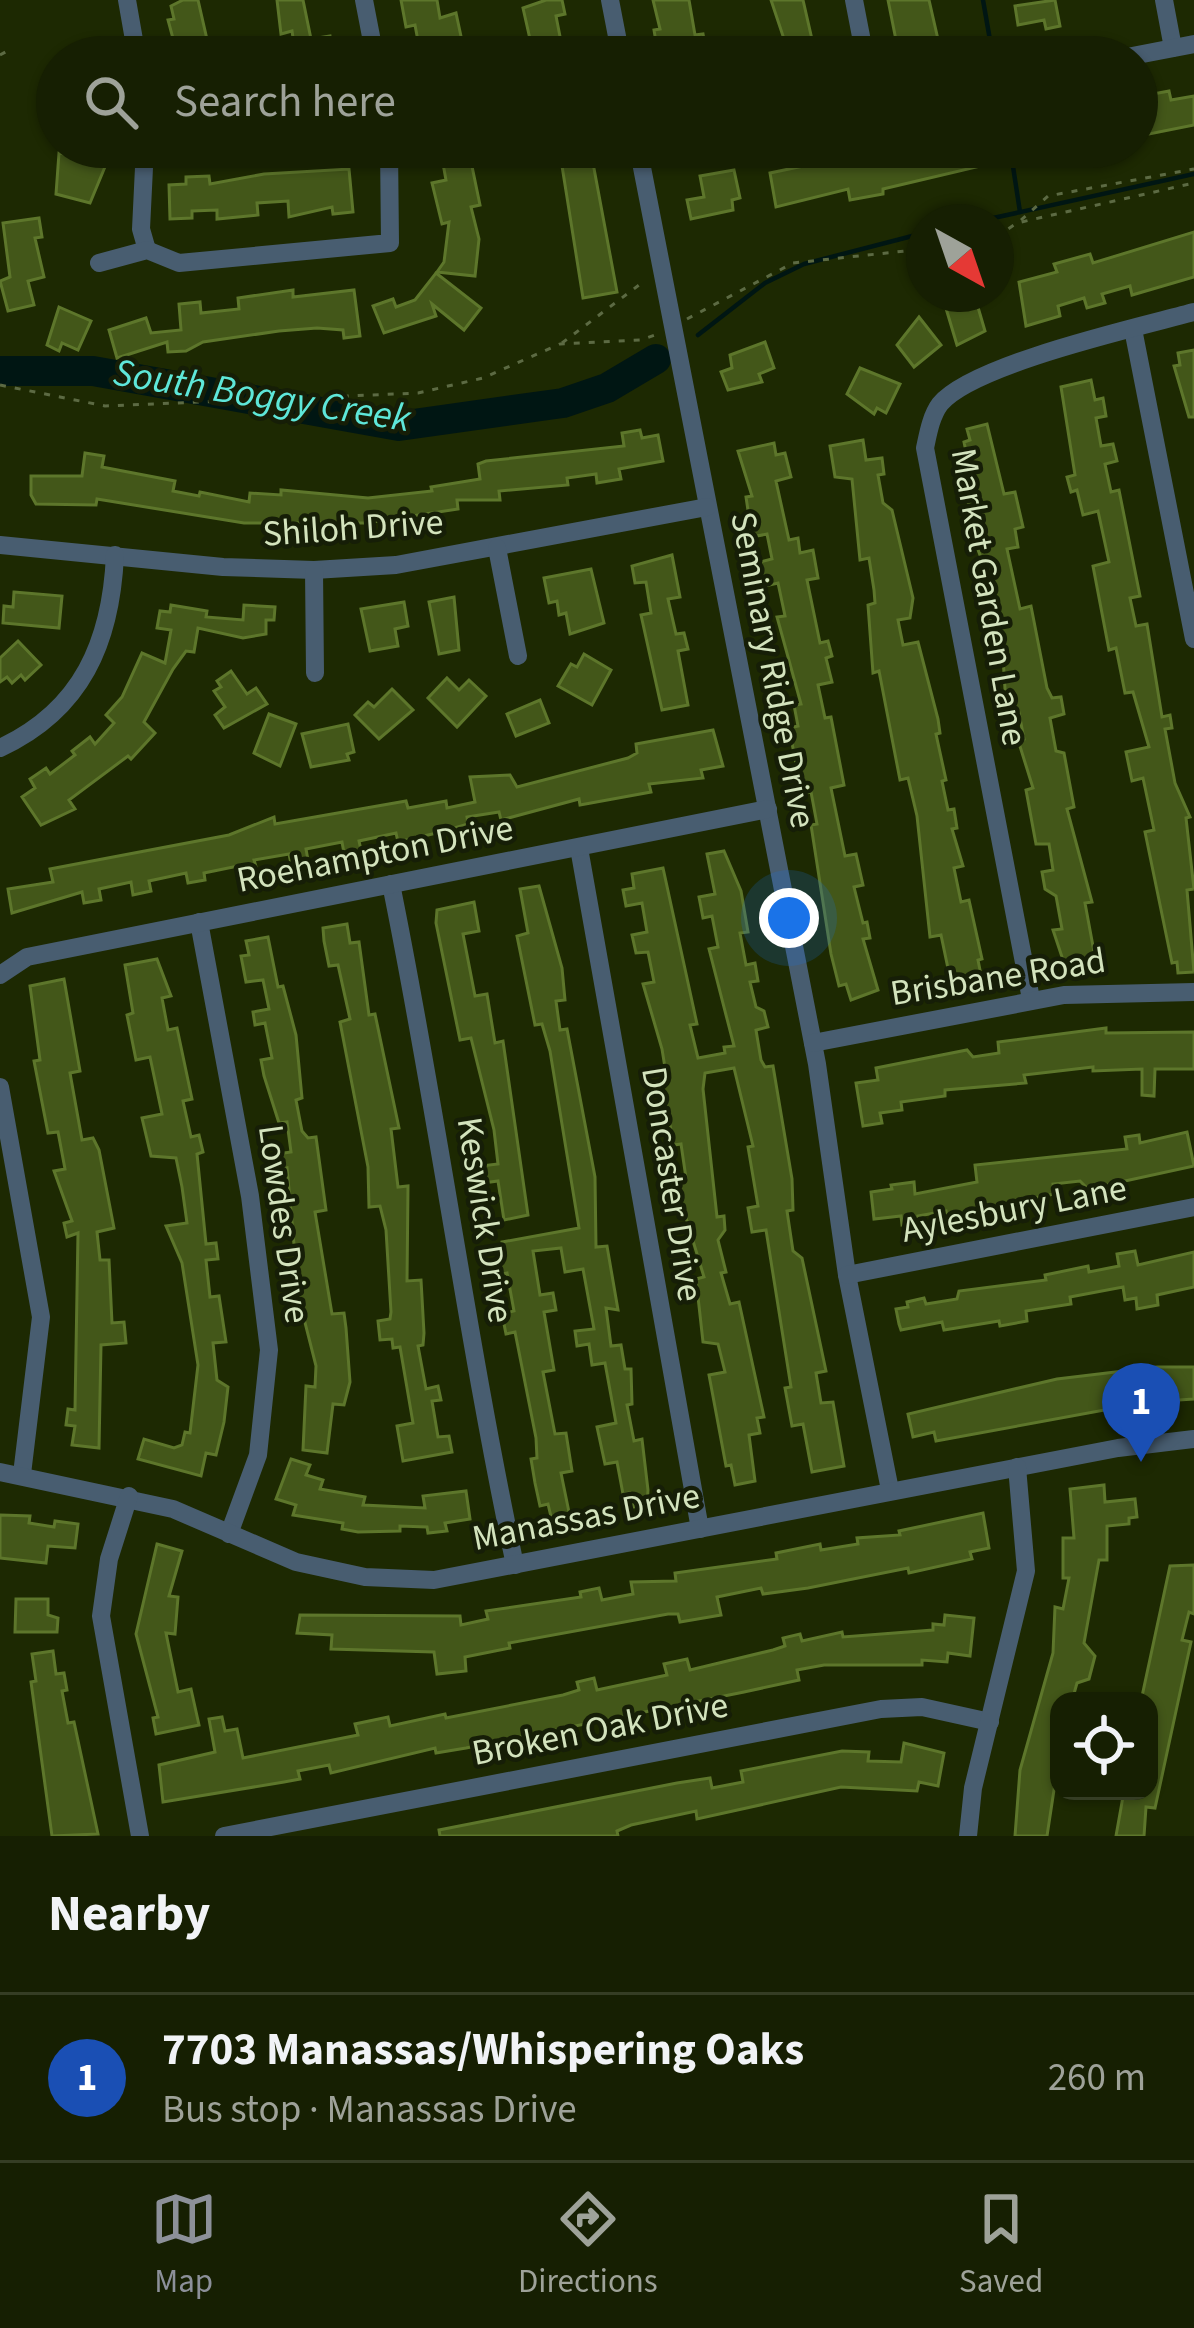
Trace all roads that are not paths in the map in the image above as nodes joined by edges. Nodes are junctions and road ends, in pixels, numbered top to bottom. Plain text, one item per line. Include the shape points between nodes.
1 (127, 0) edge
2 (364, 0) edge
3 (610, 0) edge
4 (854, 0) edge
5 (1164, 0) edge
6 (133, 36) edge
7 (371, 36) edge
8 (616, 36) edge
9 (861, 36) edge
10 (1194, 44) edge
11 (1173, 48) junction
12 (1158, 51) edge
13 (144, 168) edge
14 (389, 168) edge
15 (642, 168) edge
16 (147, 250) junction
17 (99, 263) dead end
18 (1194, 312) edge
19 (1132, 329) junction
20 (707, 507) junction
21 (0, 545) edge
22 (497, 548) junction
23 (115, 555) junction
24 (314, 570) junction
25 (1194, 639) edge
26 (518, 656) dead end
27 (315, 673) dead end
28 (0, 748) edge
29 (768, 809) junction
30 (579, 848) junction
31 (391, 884) junction
32 (199, 922) junction
33 (0, 975) edge
34 (1194, 992) edge
35 (1031, 999) junction
36 (813, 1043) junction
37 (0, 1087) edge
38 (1194, 1207) edge
39 (847, 1275) junction
40 (1194, 1438) edge
41 (1017, 1467) junction
42 (0, 1472) edge
43 (22, 1474) junction
44 (890, 1490) junction
45 (129, 1496) junction
46 (700, 1529) junction
47 (229, 1534) junction
48 (515, 1565) junction
49 (990, 1722) junction
50 (140, 1836) edge
51 (224, 1836) edge
52 (968, 1836) edge

1 - 6 street
2 - 7 street
3 - 8 street
4 - 9 street
5 - 11 street
10 - 11 street
11 - 12 street
13 - 16 street
14 - 16 street via 390,243 179,263
15 - 20 street, Seminary Ridge Drive
16 - 17 street
18 - 19 street, Market Garden Lane
19 - 25 street
19 - 35 street, Market Garden Lane via 959,389 939,405 925,448
20 - 22 street, Shiloh Drive
20 - 29 street, Seminary Ridge Drive
21 - 23 street, Shiloh Drive
22 - 24 street, Shiloh Drive
22 - 26 street
23 - 24 street, Shiloh Drive
23 - 28 street via 109,615 88,672 50,719
24 - 27 street
29 - 30 street, Roehampton Drive
29 - 36 street, Seminary Ridge Drive
30 - 31 street, Roehampton Drive
30 - 46 street, Doncaster Drive
31 - 32 street, Roehampton Drive
31 - 48 street, Keswick Drive
32 - 33 street, Roehampton Drive via 27,957
32 - 47 street, Lowdes Drive via 250,1196 269,1350 258,1455
34 - 35 street, Brisbane Road
35 - 36 street, Brisbane Road
36 - 39 street, Seminary Ridge Drive
37 - 43 street via 41,1317
38 - 39 street, Aylesbury Lane
39 - 44 street, Seminary Ridge Drive
40 - 41 street, Manassas Drive
41 - 44 street, Manassas Drive
41 - 49 street via 1025,1571
42 - 43 street, Manassas Drive
43 - 45 street, Manassas Drive
44 - 46 street, Manassas Drive
45 - 47 street, Manassas Drive
45 - 50 street via 101,1616
46 - 48 street, Manassas Drive
47 - 48 street, Manassas Drive via 296,1562 365,1577 434,1580
49 - 51 street, Broken Oak Drive via 922,1707 881,1708
49 - 52 street

